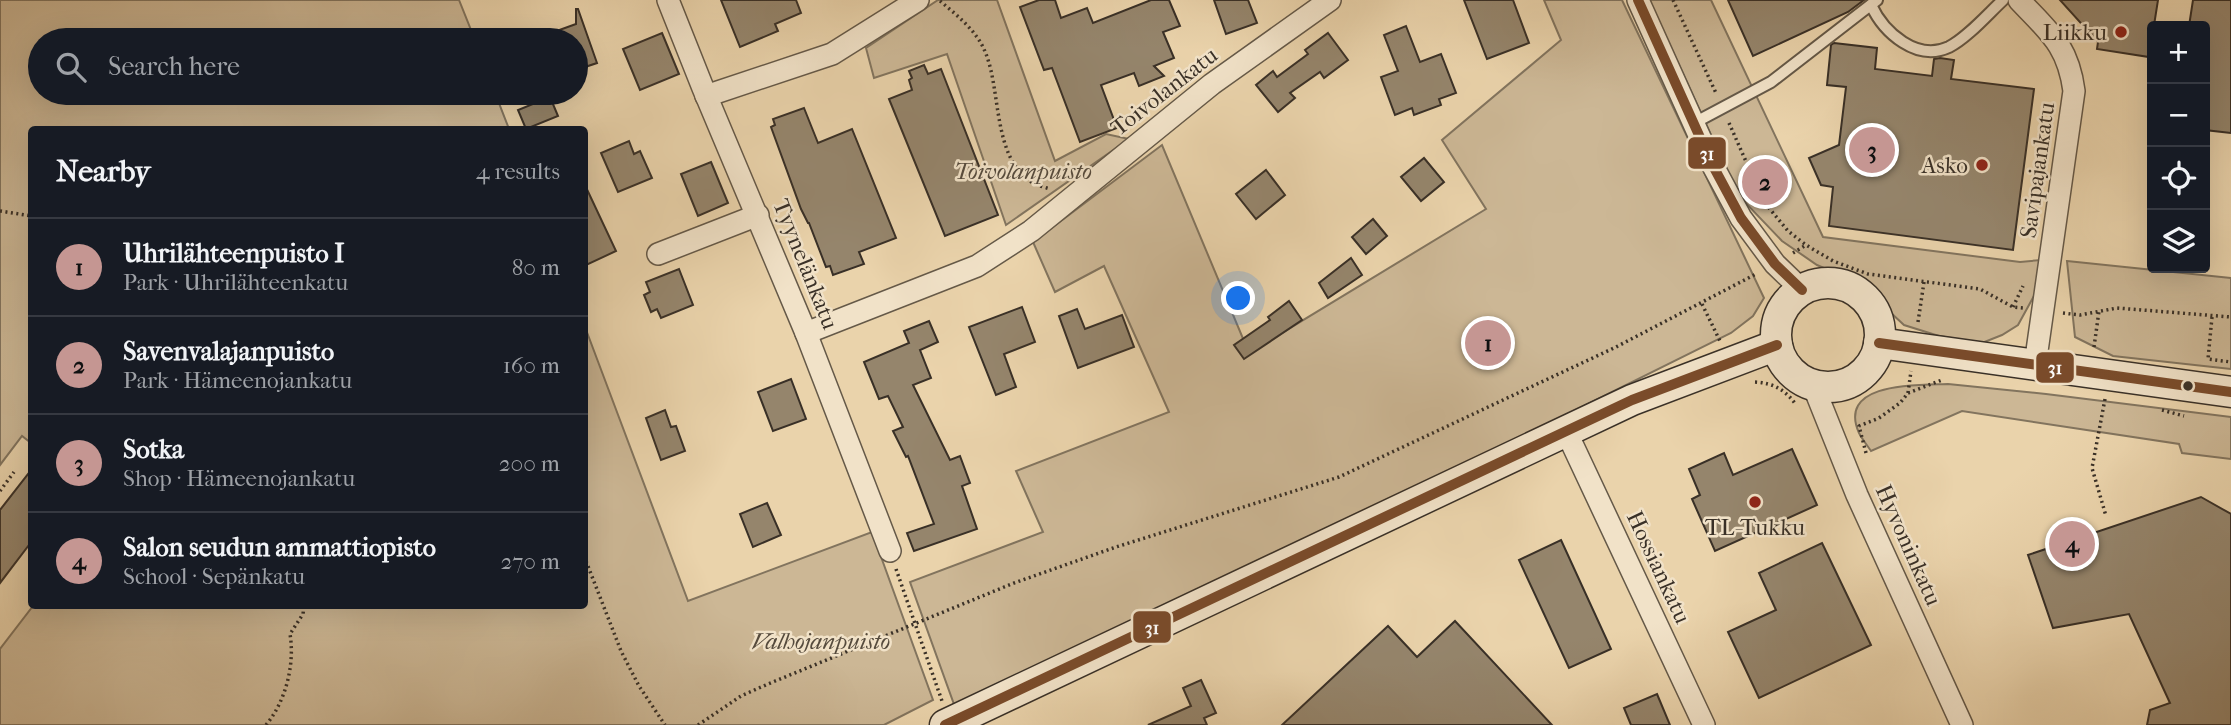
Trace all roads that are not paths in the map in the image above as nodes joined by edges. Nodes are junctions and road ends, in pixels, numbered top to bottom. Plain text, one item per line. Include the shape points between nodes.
1 (668, 0) edge
2 (918, 0) edge
3 (1330, 0) edge
4 (1638, 0) edge
5 (2003, 0) edge
6 (2019, 0) edge
7 (1874, 2) edge
8 (706, 96) junction
9 (1694, 123) junction
10 (758, 215) junction
11 (658, 254) dead end
12 (1802, 290) junction
13 (806, 333) junction
14 (1879, 343) junction
15 (1776, 345) junction
16 (2035, 365) junction
17 (2231, 392) edge
18 (1806, 398) junction
19 (1566, 431) junction
20 (890, 551) road end
21 (947, 724) edge
22 (1704, 725) edge
23 (1962, 725) edge

1 - 8 street, Tyynelänkatu
2 - 8 street via 832,54
3 - 13 street, Toivolankatu via 1212,84 1031,231 977,266
4 - 9 street
5 - 7 lane via 1955,43 1929,51 1892,35 1876,16
6 - 16 street, Savipajankatu via 2063,49 2074,91
7 - 9 lane via 1771,82
8 - 10 street, Tyynelänkatu
9 - 12 street via 1741,218 1775,264
10 - 11 street
10 - 13 street, Tyynelänkatu
12 - 14 street via 1835,284 1857,293 1874,311
12 - 15 street via 1781,313
13 - 20 street, Tyynelänkatu
14 - 16 street
14 - 18 street via 1874,360 1862,374
15 - 18 street via 1789,370 1800,379
15 - 19 street via 1632,400
16 - 17 street via 2098,385
18 - 23 street, Hyvoninkatu via 1830,429
19 - 21 street
19 - 22 street, Hossiankatu

